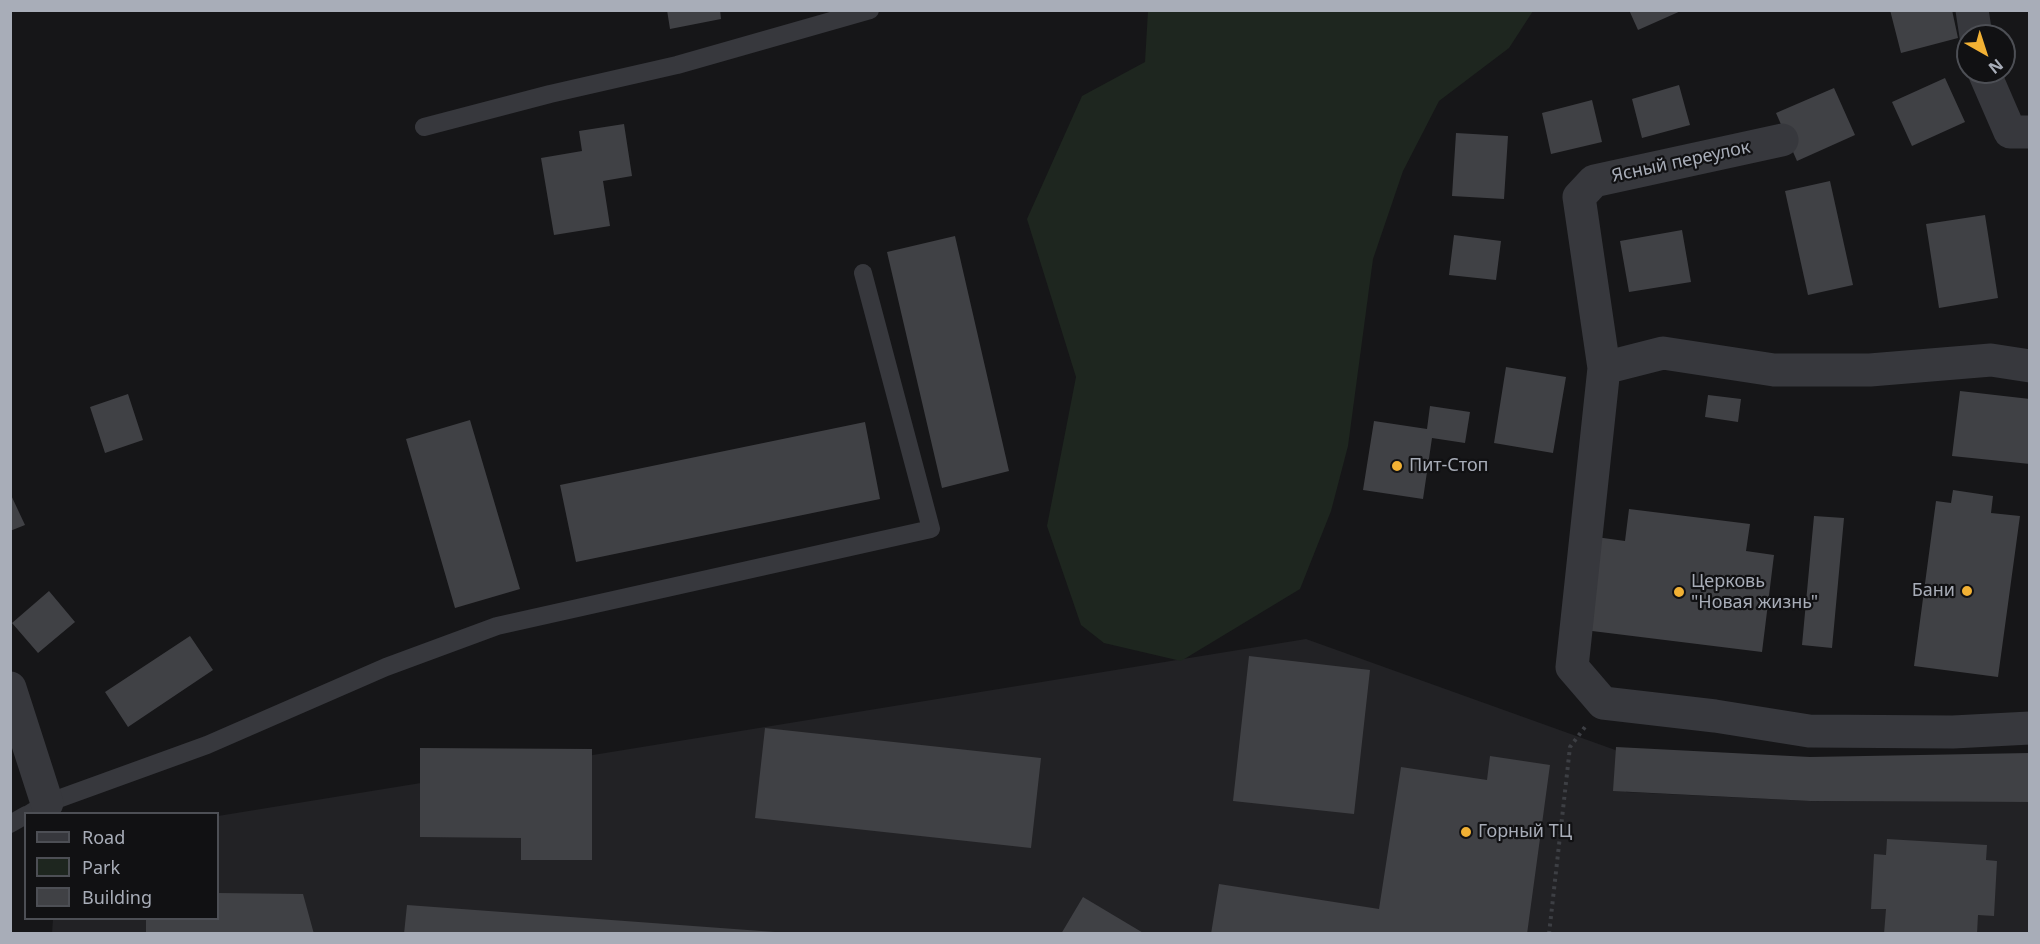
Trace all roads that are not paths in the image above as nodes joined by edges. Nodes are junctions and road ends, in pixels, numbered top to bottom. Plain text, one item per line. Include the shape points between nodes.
1 (870, 10) edge
2 (1989, 84) edge
3 (424, 127) dead end
4 (2030, 132) edge
5 (1782, 140) dead end
6 (863, 273) dead end
7 (2030, 366) edge
8 (1604, 368) junction
9 (10, 688) edge
10 (2030, 728) edge
11 (34, 811) edge
12 (24, 816) edge
13 (10, 824) edge

1 - 3 lane via 677,65
2 - 4 street via 2010,132
5 - 8 street, Ясный переулок via 1594,181 1579,196
6 - 11 lane via 931,529 497,626 386,667 207,745
7 - 8 street via 1990,360 1870,370 1774,370 1663,353
8 - 10 street via 1572,668 1603,703 1809,731
9 - 11 street
12 - 13 lane

